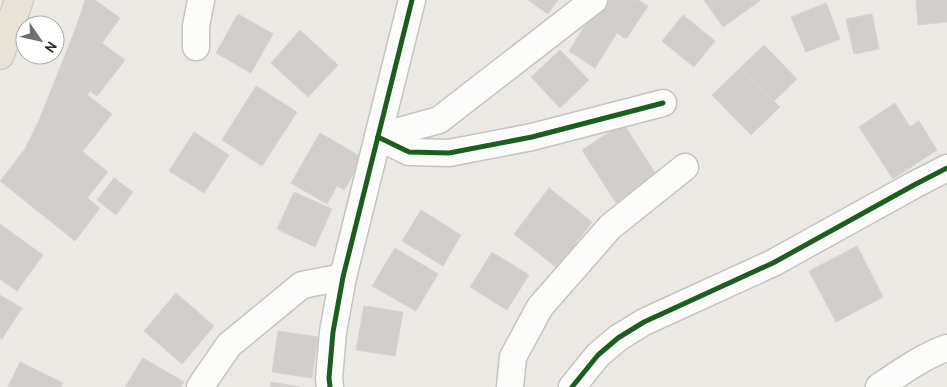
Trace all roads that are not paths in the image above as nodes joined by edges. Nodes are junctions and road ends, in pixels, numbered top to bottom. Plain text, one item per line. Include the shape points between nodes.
1 (19, 0) edge
2 (200, 0) edge
3 (412, 0) edge
4 (594, 0) edge
5 (196, 47) dead end
6 (0, 55) edge
7 (663, 103) dead end
8 (378, 137) junction
9 (685, 167) dead end
10 (947, 168) edge
11 (343, 277) junction
12 (947, 348) edge
13 (200, 387) edge
14 (330, 387) edge
15 (510, 387) edge
16 (572, 387) edge
17 (879, 387) edge

1 - 6 highway
2 - 5 street
3 - 8 street
4 - 8 street via 439,120
7 - 8 street via 532,137 449,153 409,152
8 - 11 street
9 - 15 street via 610,227 540,307 513,357
10 - 16 street via 773,263 644,322 598,355
11 - 13 street via 302,285 229,345
11 - 14 street via 333,332
12 - 17 street

